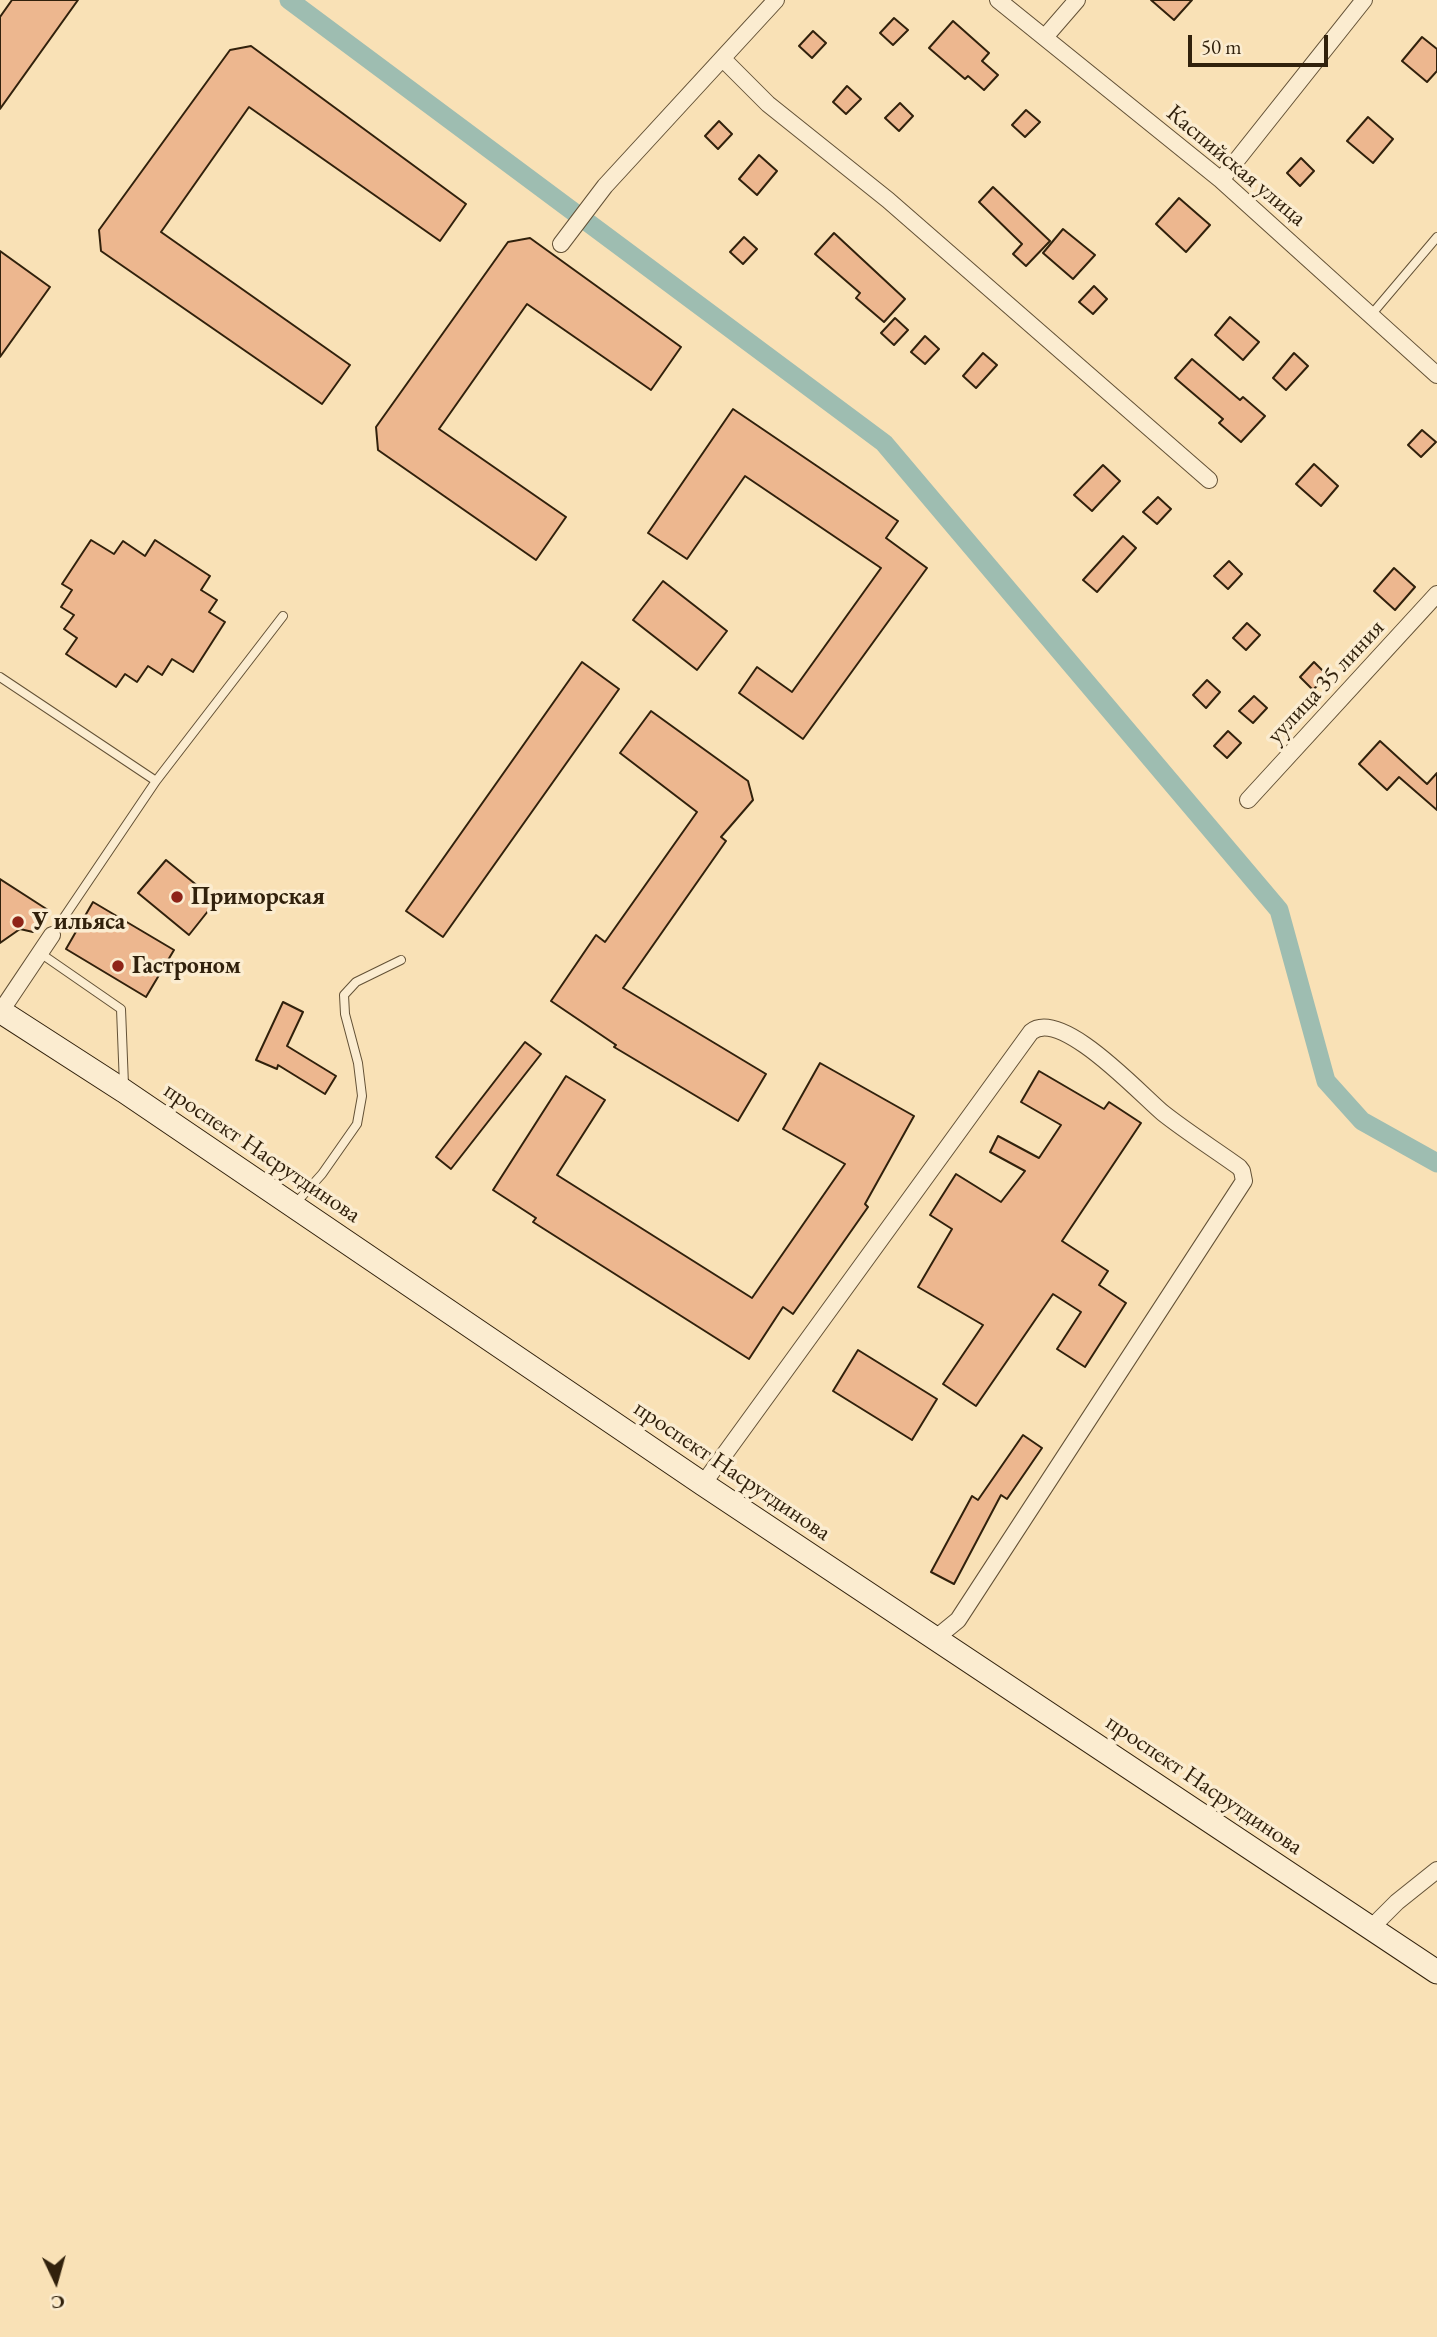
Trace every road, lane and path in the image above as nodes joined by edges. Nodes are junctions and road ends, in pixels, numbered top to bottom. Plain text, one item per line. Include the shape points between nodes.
1 (776, 0) edge
2 (998, 0) edge
3 (1077, 0) edge
4 (1364, 0) edge
5 (1045, 37) junction
6 (723, 59) junction
7 (1221, 180) junction
8 (1437, 237) edge
9 (561, 244) dead end
10 (1371, 315) junction
11 (1437, 375) edge
12 (1209, 481) dead end
13 (1437, 594) edge
14 (283, 616) dead end
15 (0, 677) edge
16 (156, 781) junction
17 (1248, 800) dead end
18 (52, 935) joint
19 (40, 953) junction
20 (401, 961) dead end
21 (0, 1011) edge
22 (124, 1091) junction
23 (293, 1206) junction
24 (703, 1484) junction
25 (936, 1638) junction
26 (1437, 1870) edge
27 (1371, 1928) junction
28 (1437, 1972) edge

1 - 6 street
2 - 5 street, Каспийская улица
3 - 5 street
4 - 7 street
5 - 7 street, Каспийская улица
6 - 9 street via 605,186
6 - 12 street via 768,104 888,200
7 - 10 street, Каспийская улица
8 - 10 lane
10 - 11 street, Каспийская улица
13 - 17 street, уулица 35 линия
14 - 16 lane
15 - 16 lane
16 - 18 lane
18 - 19 street
19 - 21 street
19 - 22 lane via 121,1009
20 - 23 lane via 356,982 344,995 362,1096 357,1124
21 - 22 main road, проспект Насрутдинова
22 - 23 main road, проспект Насрутдинова
23 - 24 main road, проспект Насрутдинова
24 - 25 main road, проспект Насрутдинова
24 - 25 street via 1031,1032 1048,1028 1098,1054 1163,1113 1238,1167 1244,1181 958,1620
25 - 27 main road, проспект Насрутдинова
26 - 27 street
27 - 28 main road, проспект Насрутдинова

